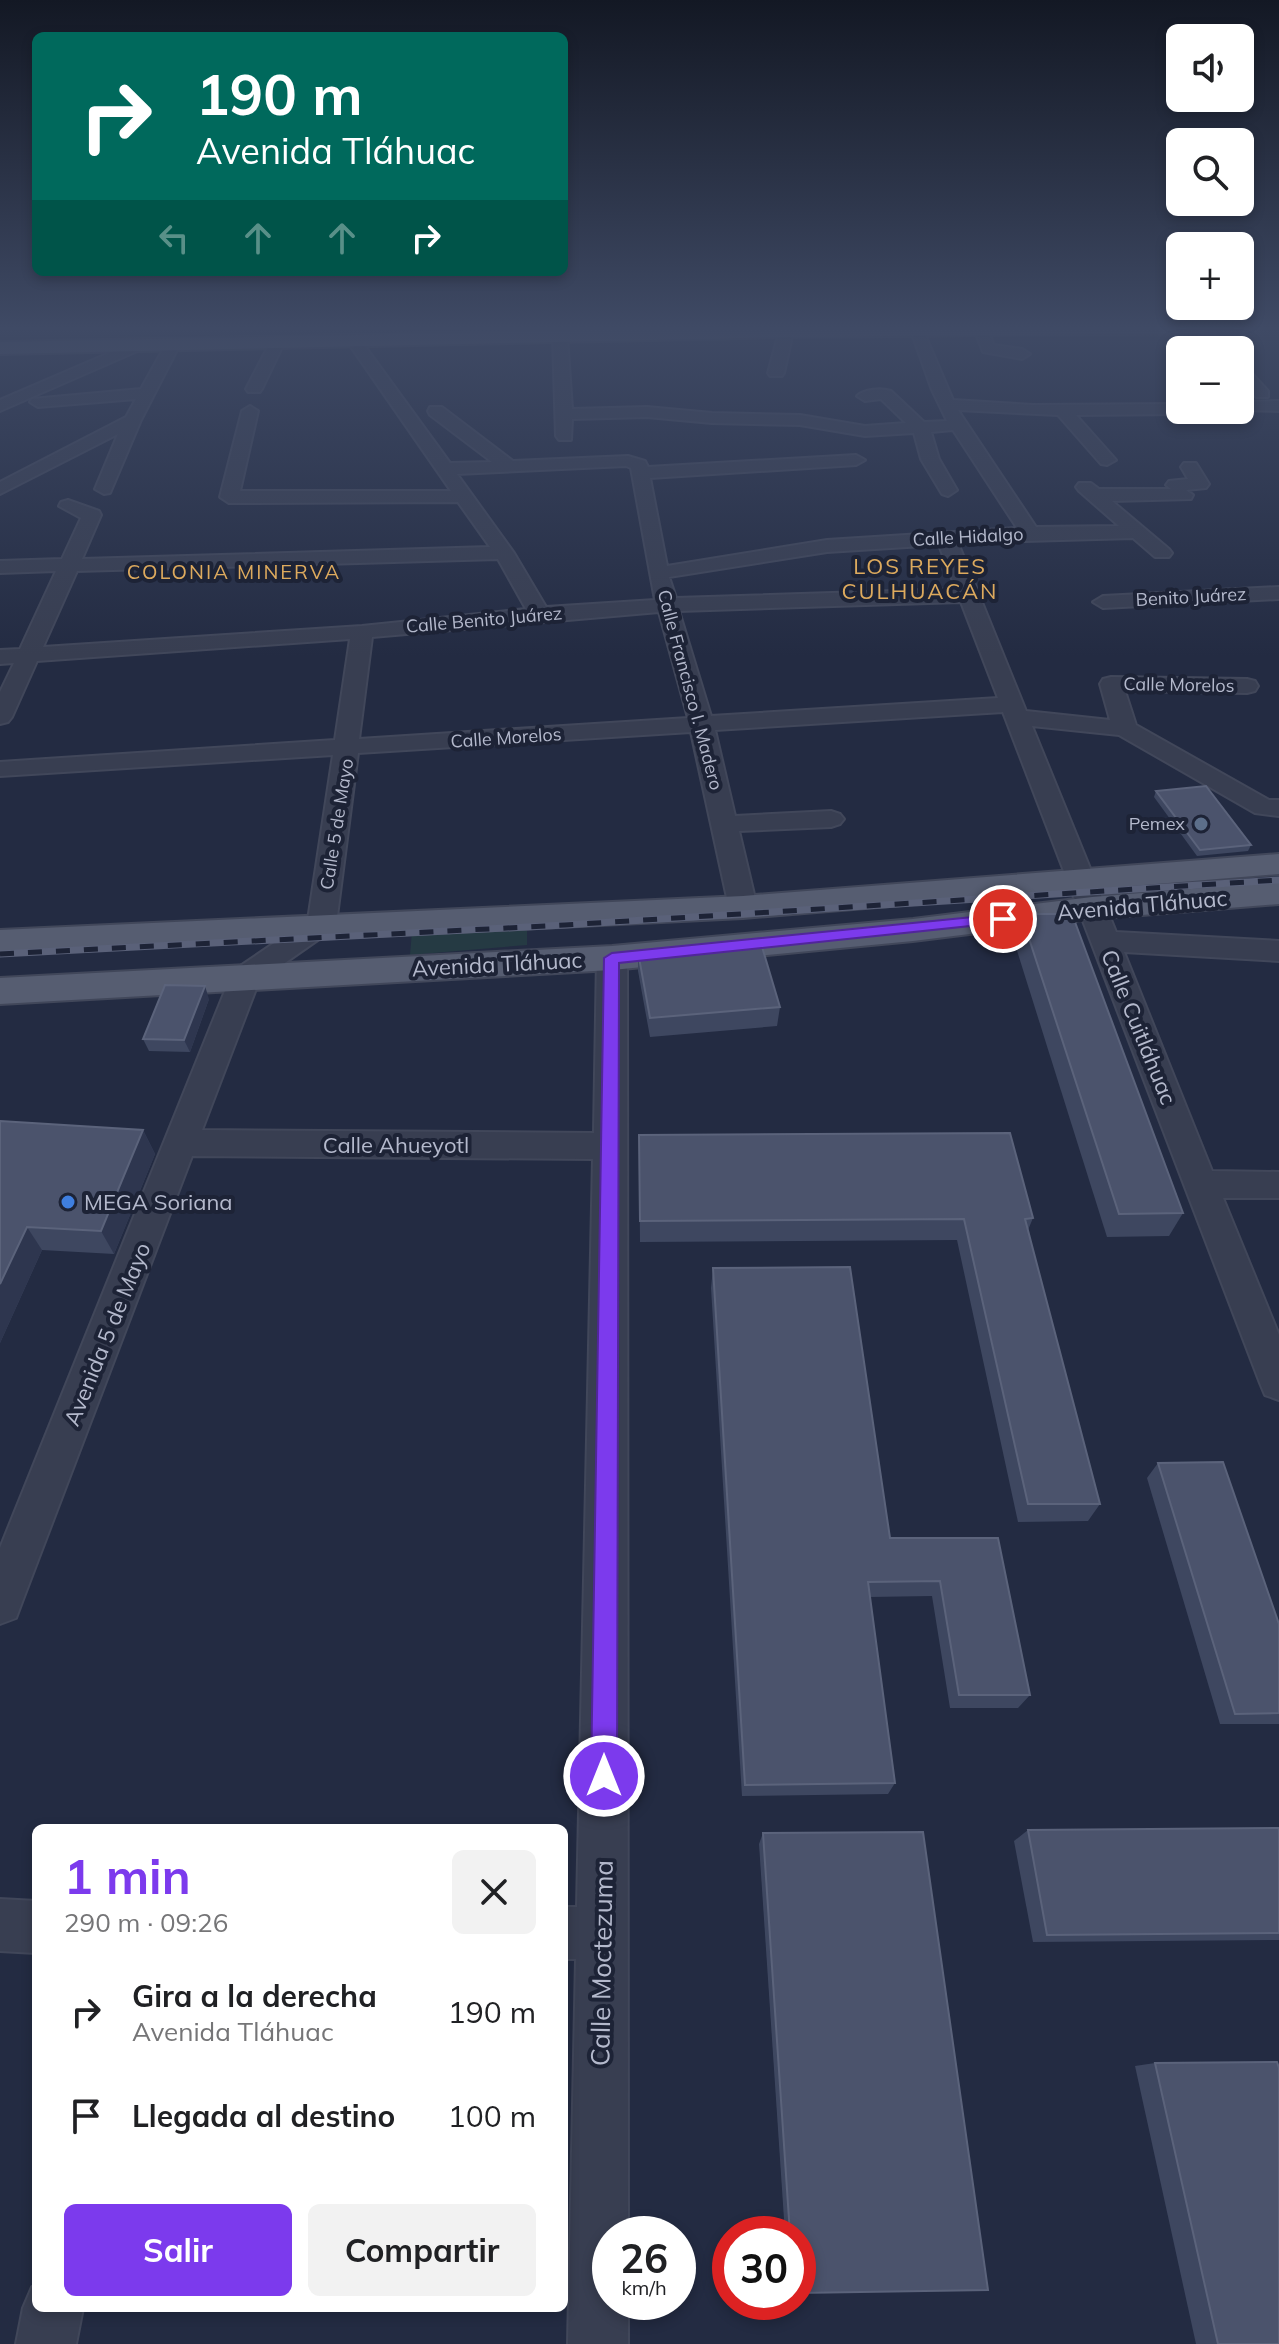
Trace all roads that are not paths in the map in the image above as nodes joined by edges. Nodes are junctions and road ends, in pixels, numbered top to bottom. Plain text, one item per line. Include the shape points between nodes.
1 (99, 437) edge
2 (126, 437) edge
3 (244, 437) edge
4 (424, 437) edge
5 (471, 437) edge
6 (565, 437) edge
7 (924, 437) edge
8 (966, 437) edge
9 (1087, 437) edge
10 (856, 460) dead end
11 (1107, 460) dead end
12 (567, 462) junction
13 (506, 464) junction
14 (1190, 467) dead end
15 (442, 469) junction
16 (640, 473) junction
17 (0, 489) edge
18 (104, 489) dead end
19 (948, 490) dead end
20 (463, 496) junction
21 (68, 506) dead end
22 (1137, 532) junction
23 (1030, 533) junction
24 (946, 537) junction
25 (504, 553) junction
26 (1162, 553) dead end
27 (70, 564) junction
28 (0, 567) edge
29 (658, 573) junction
30 (1279, 593) edge
31 (970, 595) junction
32 (1103, 602) dead end
33 (667, 605) junction
34 (539, 614) junction
35 (362, 632) junction
36 (28, 655) junction
37 (0, 657) edge
38 (1247, 686) dead end
39 (1015, 711) junction
40 (0, 717) edge
41 (701, 723) junction
42 (1125, 729) junction
43 (348, 749) junction
44 (0, 769) edge
45 (1279, 808) edge
46 (831, 819) dead end
47 (725, 824) junction
48 (1279, 864) edge
49 (1279, 893) edge
50 (743, 907) junction
51 (1093, 909) junction
52 (322, 924) junction
53 (186, 933) junction
54 (0, 942) edge
55 (1279, 951) edge
56 (612, 958) junction
57 (246, 976) junction
58 (179, 980) junction
59 (0, 991) edge
60 (183, 1143) junction
61 (610, 1146) junction
62 (1202, 1184) junction
63 (1279, 1185) edge
64 (1279, 1383) edge
65 (0, 1602) edge
66 (0, 1925) edge
67 (32, 1927) edge
68 (583, 1933) edge
69 (52, 2312) edge
70 (46, 2344) edge
71 (598, 2344) edge

1 - 17 street
2 - 18 street
3 - 20 street via 229,497
4 - 15 street
5 - 13 street
6 - 12 street
7 - 19 street
8 - 23 street
9 - 11 street
10 - 16 street
12 - 13 street
12 - 16 street via 628,461 637,463
13 - 15 street
14 - 22 street via 1200,484 1175,485 1184,495 1090,491
15 - 20 street
16 - 29 street, Calle Francisco I. Madero
20 - 25 street
21 - 27 street via 92,515
22 - 23 street, Calle Hidalgo
22 - 26 street
23 - 24 street, Calle Hidalgo
24 - 29 street, Calle Hidalgo via 827,546
24 - 31 street, Calle Cuitláhuac
25 - 27 street
25 - 34 street
27 - 28 street
27 - 36 street
29 - 33 street, Calle Francisco I. Madero
30 - 32 street, Benito Juárez
31 - 33 street, Calle Benito Juárez
31 - 39 street, Calle Cuitláhuac
33 - 34 street, Calle Benito Juárez
33 - 41 street, Calle Francisco I. Madero
34 - 35 street, Calle Benito Juárez
35 - 36 street, Calle Benito Juárez
35 - 43 street, Calle 5 de Mayo
36 - 37 street, Calle Benito Juárez
36 - 40 street
38 - 42 street, Calle Morelos via 1111,684
39 - 41 street, Calle Morelos
39 - 42 street, Calle Morelos
39 - 51 street, Calle Cuitláhuac
41 - 43 street, Calle Morelos
41 - 47 street, Calle Francisco I. Madero
42 - 45 street, Calle Morelos via 1264,808
43 - 44 street, Calle Morelos
43 - 52 street, Calle 5 de Mayo
46 - 47 street
47 - 50 street, Calle Francisco I. Madero
48 - 51 main road, Avenida Tláhuac
49 - 51 main road, Avenida Tláhuac
50 - 51 main road, Avenida Tláhuac
50 - 52 main road, Avenida Tláhuac
51 - 55 street
51 - 56 main road, Avenida Tláhuac
51 - 62 street, Calle Cuitláhuac
52 - 53 main road, Avenida Tláhuac
52 - 57 street
53 - 54 main road, Avenida Tláhuac
53 - 58 main road
56 - 57 main road, Avenida Tláhuac
56 - 61 street, Calle Moctezuma
57 - 58 main road, Avenida Tláhuac
57 - 60 street, Avenida 5 de Mayo
58 - 59 main road, Avenida Tláhuac
60 - 61 street, Calle Ahueyotl
60 - 65 street, Avenida 5 de Mayo
61 - 68 street, Calle Moctezuma
62 - 63 street
62 - 64 street, Calle Cuitláhuac
66 - 67 street
68 - 71 street, Calle Moctezuma
69 - 70 street

